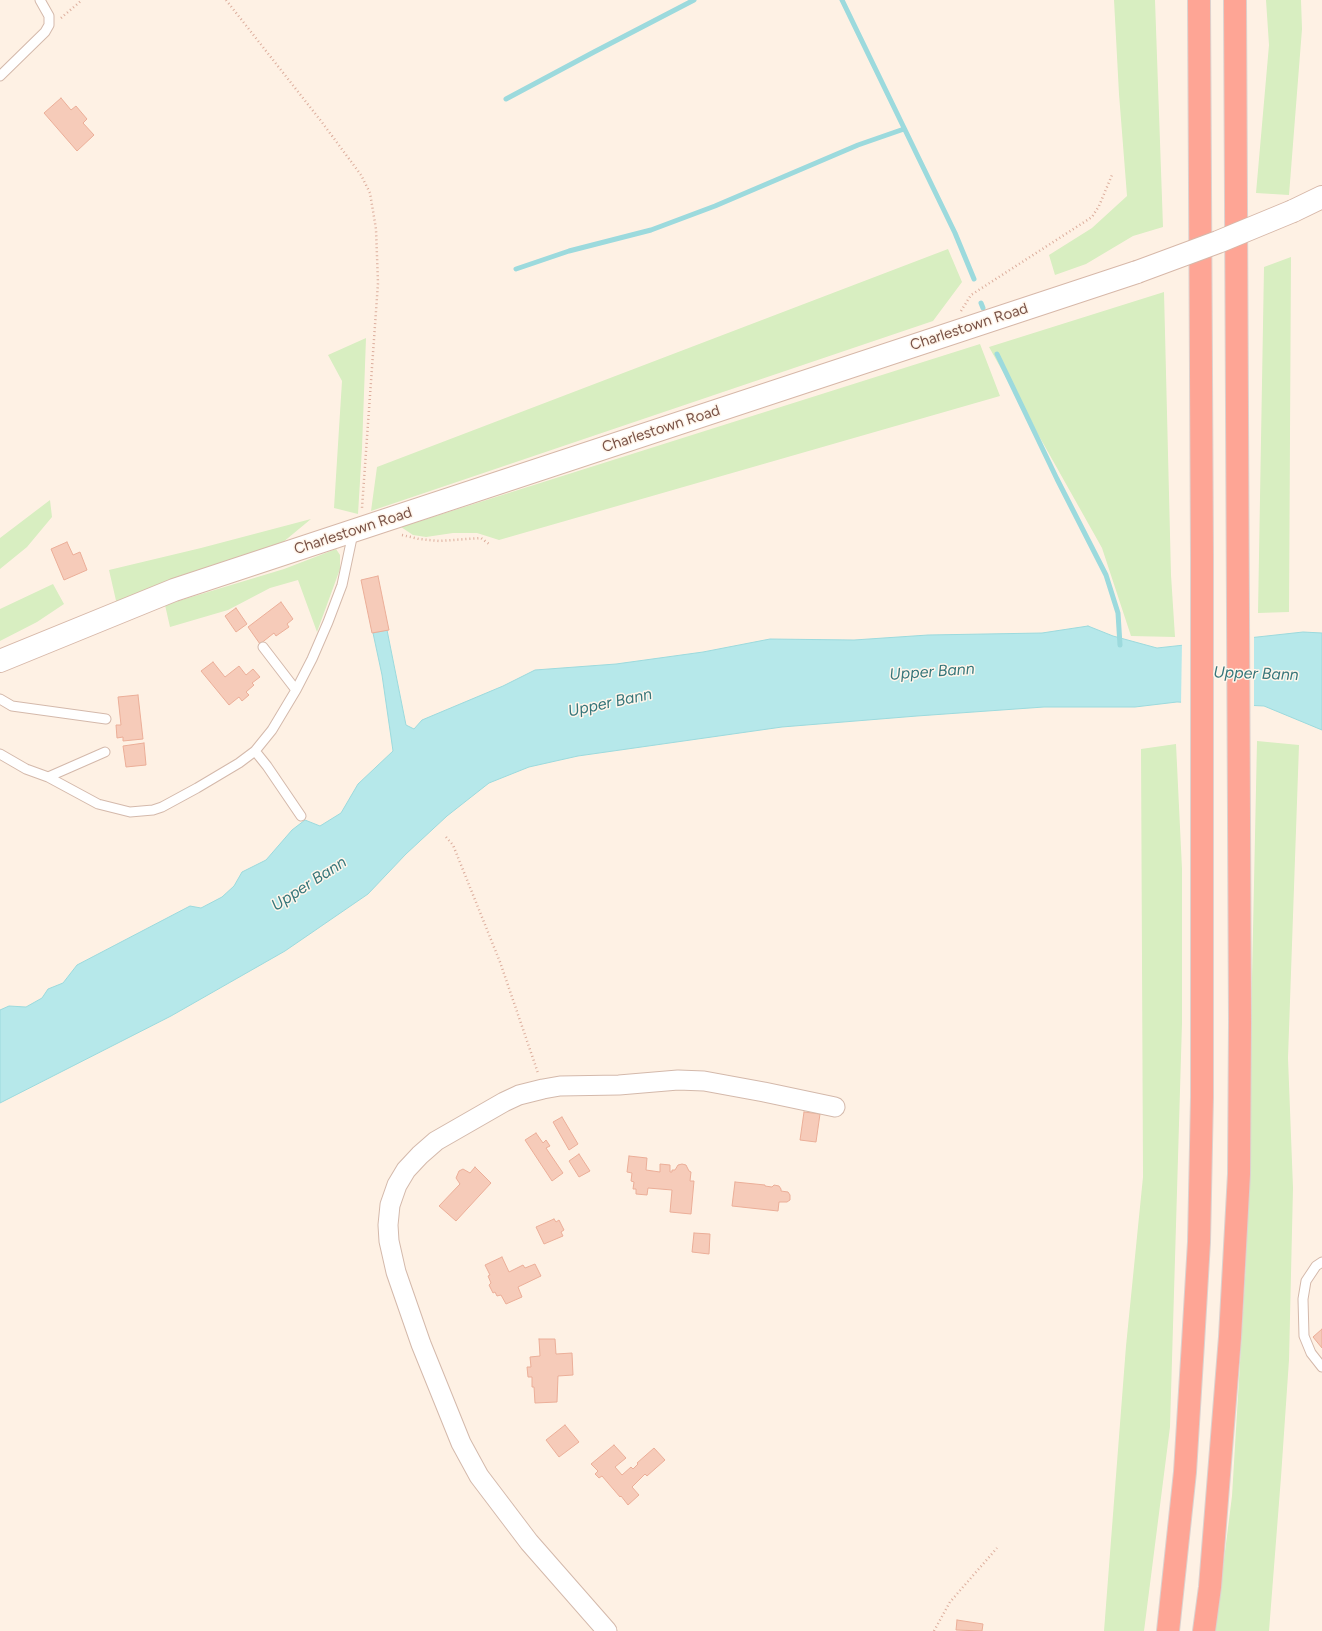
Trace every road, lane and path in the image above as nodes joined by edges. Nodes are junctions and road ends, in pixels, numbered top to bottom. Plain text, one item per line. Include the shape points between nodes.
1 (40, 0) edge
2 (82, 0) edge
3 (226, 0) edge
4 (1199, 0) edge
5 (1235, 0) edge
6 (49, 25) junction
7 (0, 76) edge
8 (1112, 175) dead end
9 (1322, 197) edge
10 (964, 329) junction
11 (364, 527) junction
12 (489, 544) dead end
13 (263, 648) dead end
14 (0, 660) edge
15 (296, 690) junction
16 (0, 699) edge
17 (106, 719) dead end
18 (255, 751) junction
19 (105, 752) dead end
20 (0, 754) edge
21 (48, 777) junction
22 (301, 816) dead end
23 (446, 836) dead end
24 (543, 1089) junction
25 (835, 1108) dead end
26 (1322, 1262) edge
27 (1322, 1367) edge
28 (997, 1548) dead end
29 (607, 1631) edge
30 (934, 1631) edge
31 (1168, 1631) edge
32 (1204, 1631) edge

1 - 6 lane via 49,16
2 - 6 path via 65,16
3 - 11 path via 321,121 361,175 370,193 376,229 378,283
4 - 31 highway via 1202,1097 1199,1242 1185,1472
5 - 32 highway via 1239,1174 1230,1337 1210,1587
6 - 7 lane
8 - 10 path via 1092,217 971,295 961,310
9 - 10 main road, Charlestown Road, bridge via 1218,242 1137,272
10 - 11 main road, Charlestown Road
11 - 12 path via 439,541 481,538
11 - 14 main road, Charlestown Road via 174,590
11 - 15 lane via 328,622
13 - 15 lane
15 - 18 lane via 272,730
16 - 17 lane via 12,706
18 - 21 lane via 239,763 162,807 141,812 130,812 98,804
18 - 22 lane
19 - 21 lane
20 - 21 lane via 26,769
23 - 24 path via 453,845 500,962
24 - 25 street via 678,1080 704,1081
24 - 29 street via 504,1102 436,1141 420,1155 396,1185 390,1205 389,1241 396,1272 421,1344 461,1442 479,1476 529,1542
26 - 27 lane via 1316,1266 1306,1281 1303,1299 1304,1336 1311,1353
28 - 30 path via 950,1602

